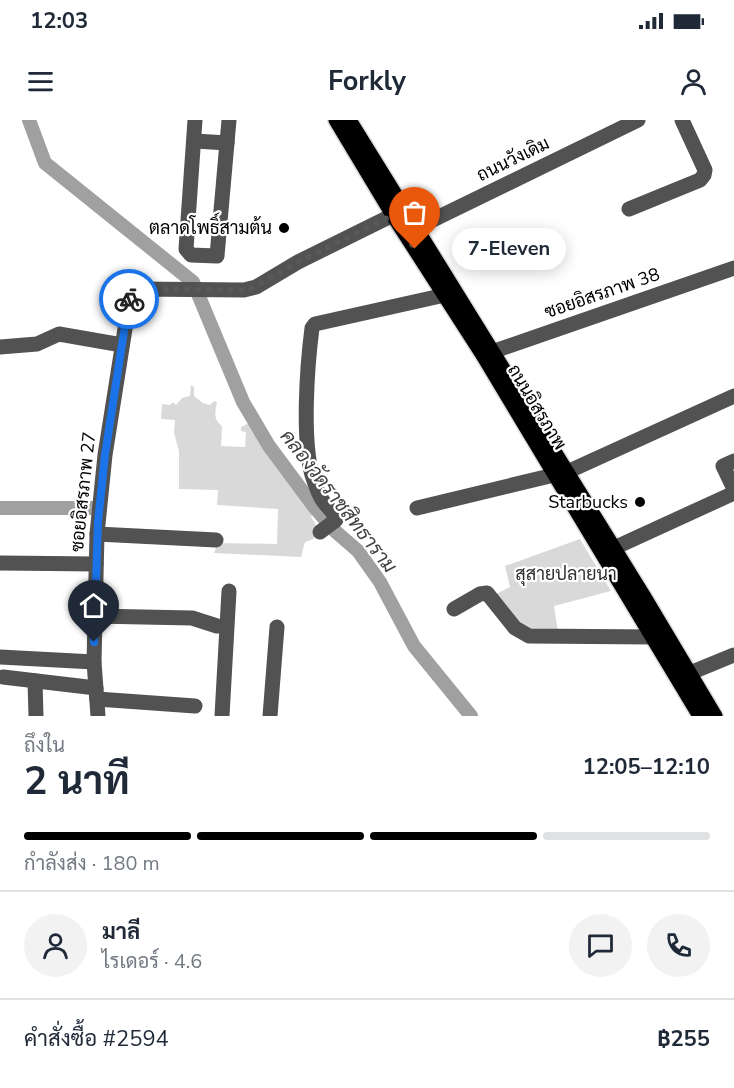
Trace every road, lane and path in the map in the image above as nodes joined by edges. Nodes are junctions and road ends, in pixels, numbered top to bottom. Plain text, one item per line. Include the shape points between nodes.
1 (195, 120) edge
2 (229, 120) edge
3 (336, 120) edge
4 (349, 120) edge
5 (638, 120) edge
6 (682, 120) edge
7 (195, 141) junction
8 (227, 143) junction
9 (629, 209) dead end
10 (393, 215) junction
11 (411, 230) junction
12 (734, 267) edge
13 (445, 295) junction
14 (122, 345) junction
15 (0, 348) edge
16 (488, 353) junction
17 (734, 396) edge
18 (734, 461) edge
19 (559, 474) junction
20 (734, 491) edge
21 (417, 508) dead end
22 (320, 532) dead end
23 (97, 534) junction
24 (216, 540) dead end
25 (614, 548) junction
26 (0, 563) edge
27 (96, 564) junction
28 (229, 591) dead end
29 (454, 609) dead end
30 (94, 616) junction
31 (217, 626) dead end
32 (278, 627) dead end
33 (653, 637) junction
34 (734, 655) edge
35 (0, 657) edge
36 (94, 662) junction
37 (690, 674) junction
38 (3, 677) dead end
39 (35, 681) junction
40 (96, 694) junction
41 (195, 706) dead end
42 (36, 716) edge
43 (98, 716) edge
44 (222, 716) edge
45 (270, 716) edge
46 (700, 716) edge
47 (715, 716) edge

1 - 7 street
2 - 8 street
3 - 10 main road, ถนนอิสรภาพ
4 - 11 main road
5 - 11 street, ถนนวังเดิม
6 - 9 street via 705,170 704,176
7 - 8 street
7 - 8 street via 186,249 191,255 217,256
10 - 11 main road, ถนนอิสรภาพ
10 - 14 street, ซอยอิสรภาพ 27 via 244,290 131,291
11 - 13 main road, ถนนอิสรภาพ
11 - 16 main road
12 - 16 street, ซอยอิสรภาพ 38
13 - 16 main road, ถนนอิสรภาพ
13 - 22 street via 315,324 312,328 307,418 309,464 334,519
14 - 15 street via 59,334 38,344
14 - 23 street, ซอยอิสรภาพ 27
16 - 19 main road
17 - 19 street
18 - 20 street via 723,466
19 - 21 street
19 - 25 main road
19 - 33 main road, ถนนอิสรภาพ
20 - 25 street
23 - 24 street
23 - 27 street, ซอยอิสรภาพ 27
25 - 37 main road
26 - 27 street
27 - 30 street, ซอยอิสรภาพ 27
28 - 44 street
29 - 33 street via 487,593 515,628 529,636
30 - 31 street via 192,618
30 - 36 street, ซอยอิสรภาพ 27
32 - 45 street
33 - 46 main road, ถนนอิสรภาพ
34 - 37 street
35 - 36 street
36 - 40 street, ซอยอิสรภาพ 27
37 - 47 main road
38 - 39 street
39 - 40 street
39 - 42 street
40 - 41 street
40 - 43 street, ซอยอิสรภาพ 27

